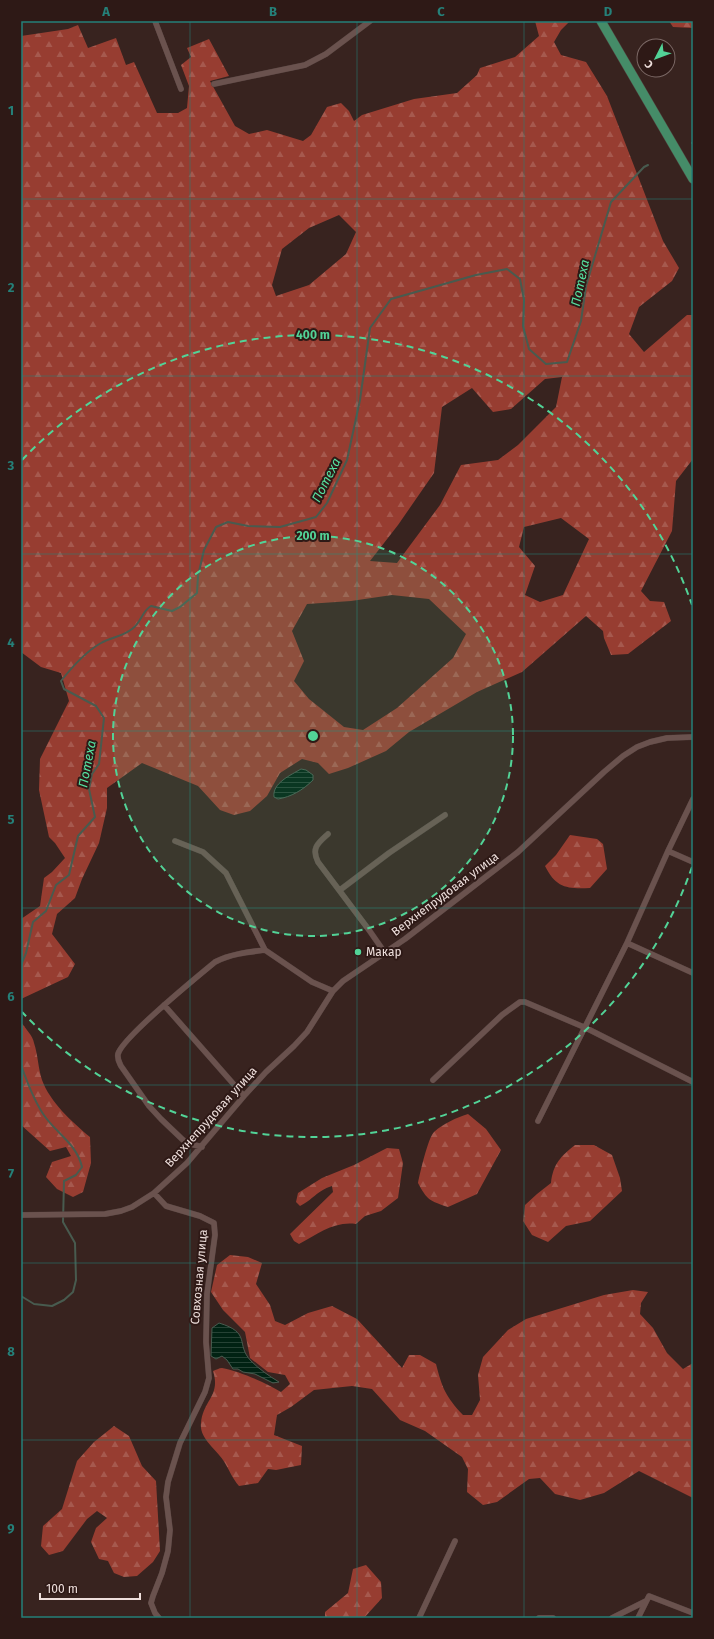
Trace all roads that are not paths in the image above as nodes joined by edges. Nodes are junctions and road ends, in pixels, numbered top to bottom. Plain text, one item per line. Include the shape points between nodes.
1 (155, 21) edge
2 (370, 21) edge
3 (601, 21) edge
4 (214, 84) dead end
5 (181, 89) dead end
6 (693, 179) edge
7 (693, 737) edge
8 (693, 799) edge
9 (445, 815) dead end
10 (328, 834) dead end
11 (175, 841) dead end
12 (668, 851) junction
13 (693, 862) edge
14 (340, 890) junction
15 (627, 943) junction
16 (265, 950) junction
17 (384, 953) junction
18 (693, 973) edge
19 (333, 991) junction
20 (164, 1005) junction
21 (586, 1028) junction
22 (433, 1080) dead end
23 (693, 1082) edge
24 (244, 1096) junction
25 (538, 1121) dead end
26 (202, 1147) junction
27 (154, 1193) junction
28 (21, 1214) edge
29 (455, 1541) dead end
30 (647, 1598) junction
31 (693, 1613) edge
32 (160, 1618) edge
33 (419, 1618) edge
34 (539, 1618) edge
35 (554, 1618) edge
36 (612, 1618) edge
37 (638, 1618) edge

1 - 5 street
2 - 4 street via 326,54 306,65
3 - 6 main road
7 - 17 street, Верхнепрудовая улица via 667,738 650,742 623,756 518,852
8 - 12 street
9 - 14 street
10 - 14 street via 315,848 314,855
11 - 16 street via 203,852 226,873
12 - 13 street
12 - 15 street
14 - 17 street
15 - 18 street
15 - 21 street
16 - 19 street via 312,982
16 - 20 street via 220,959
17 - 19 street, Верхнепрудовая улица
19 - 24 street, Верхнепрудовая улица via 307,1032
20 - 24 street
20 - 26 street via 124,1044 118,1059 149,1106 161,1119 183,1140
21 - 22 street via 520,1002 502,1015
21 - 23 street
21 - 25 street
24 - 26 street, Верхнепрудовая улица
26 - 27 street, Верхнепрудовая улица
27 - 28 street via 132,1207 105,1214
27 - 32 street, Совхозная улица via 166,1206 214,1223 215,1235 207,1294 206,1342 209,1378 205,1392 180,1443 168,1482 168,1551 152,1603 155,1613
29 - 33 street
30 - 31 street
30 - 36 street
30 - 37 street
34 - 35 street

